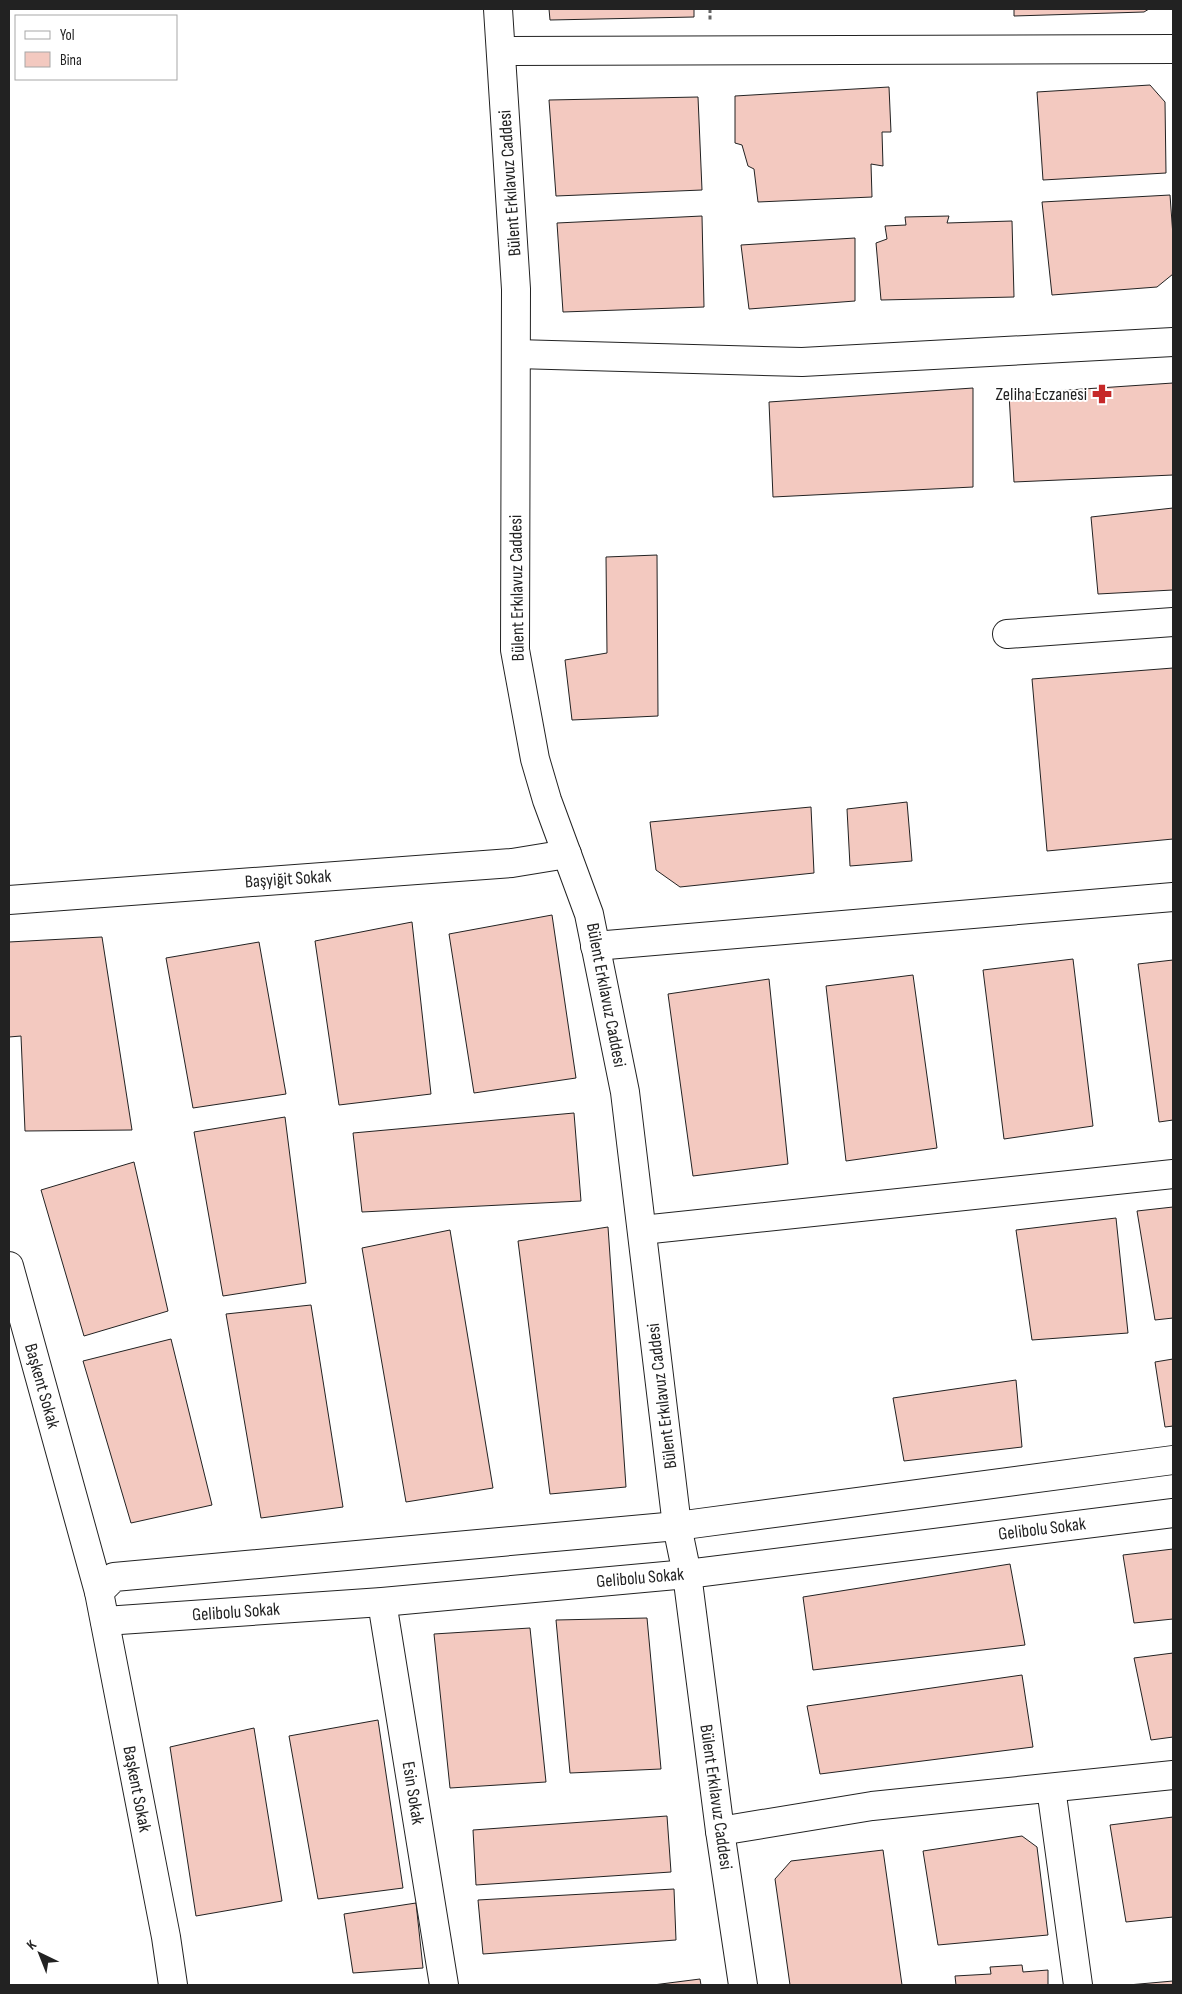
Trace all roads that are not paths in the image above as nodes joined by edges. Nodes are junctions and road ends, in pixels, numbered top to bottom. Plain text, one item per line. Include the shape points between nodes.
1 (498, 9) edge
2 (1173, 49) edge
3 (501, 50) junction
4 (1173, 342) edge
5 (516, 354) junction
6 (1173, 622) edge
7 (1007, 634) dead end
8 (567, 854) junction
9 (1173, 897) edge
10 (9, 900) edge
11 (596, 946) junction
12 (1173, 1174) edge
13 (642, 1230) junction
14 (9, 1266) edge
15 (1173, 1460) edge
16 (1173, 1513) edge
17 (677, 1526) junction
18 (687, 1574) junction
19 (107, 1585) junction
20 (382, 1602) junction
21 (105, 1622) junction
22 (1173, 1775) edge
23 (1051, 1788) junction
24 (720, 1831) junction
25 (173, 1985) edge
26 (444, 1985) edge
27 (743, 1985) edge
28 (1078, 1985) edge

1 - 3 street, Bülent Erkılavuz Caddesi
2 - 3 street
3 - 5 street, Bülent Erkılavuz Caddesi via 516,288
4 - 5 street via 802,362
5 - 8 street, Bülent Erkılavuz Caddesi via 515,650 535,759
6 - 7 street
8 - 10 street, Başyiğit Sokak via 512,863
8 - 11 street, Bülent Erkılavuz Caddesi via 589,914
9 - 11 street
11 - 13 street, Bülent Erkılavuz Caddesi via 625,1092
12 - 13 street
13 - 17 street, Bülent Erkılavuz Caddesi
14 - 19 street, Başkent Sokak
15 - 17 street
16 - 18 street, Gelibolu Sokak
17 - 18 street, Bülent Erkılavuz Caddesi
17 - 19 street
18 - 20 street, Gelibolu Sokak
18 - 24 street, Bülent Erkılavuz Caddesi
19 - 21 street, Başkent Sokak
20 - 21 street, Gelibolu Sokak
20 - 26 street, Esin Sokak
21 - 25 street, Başkent Sokak
22 - 23 street
23 - 24 street via 872,1806
23 - 28 street
24 - 27 street, Bülent Erkılavuz Caddesi

